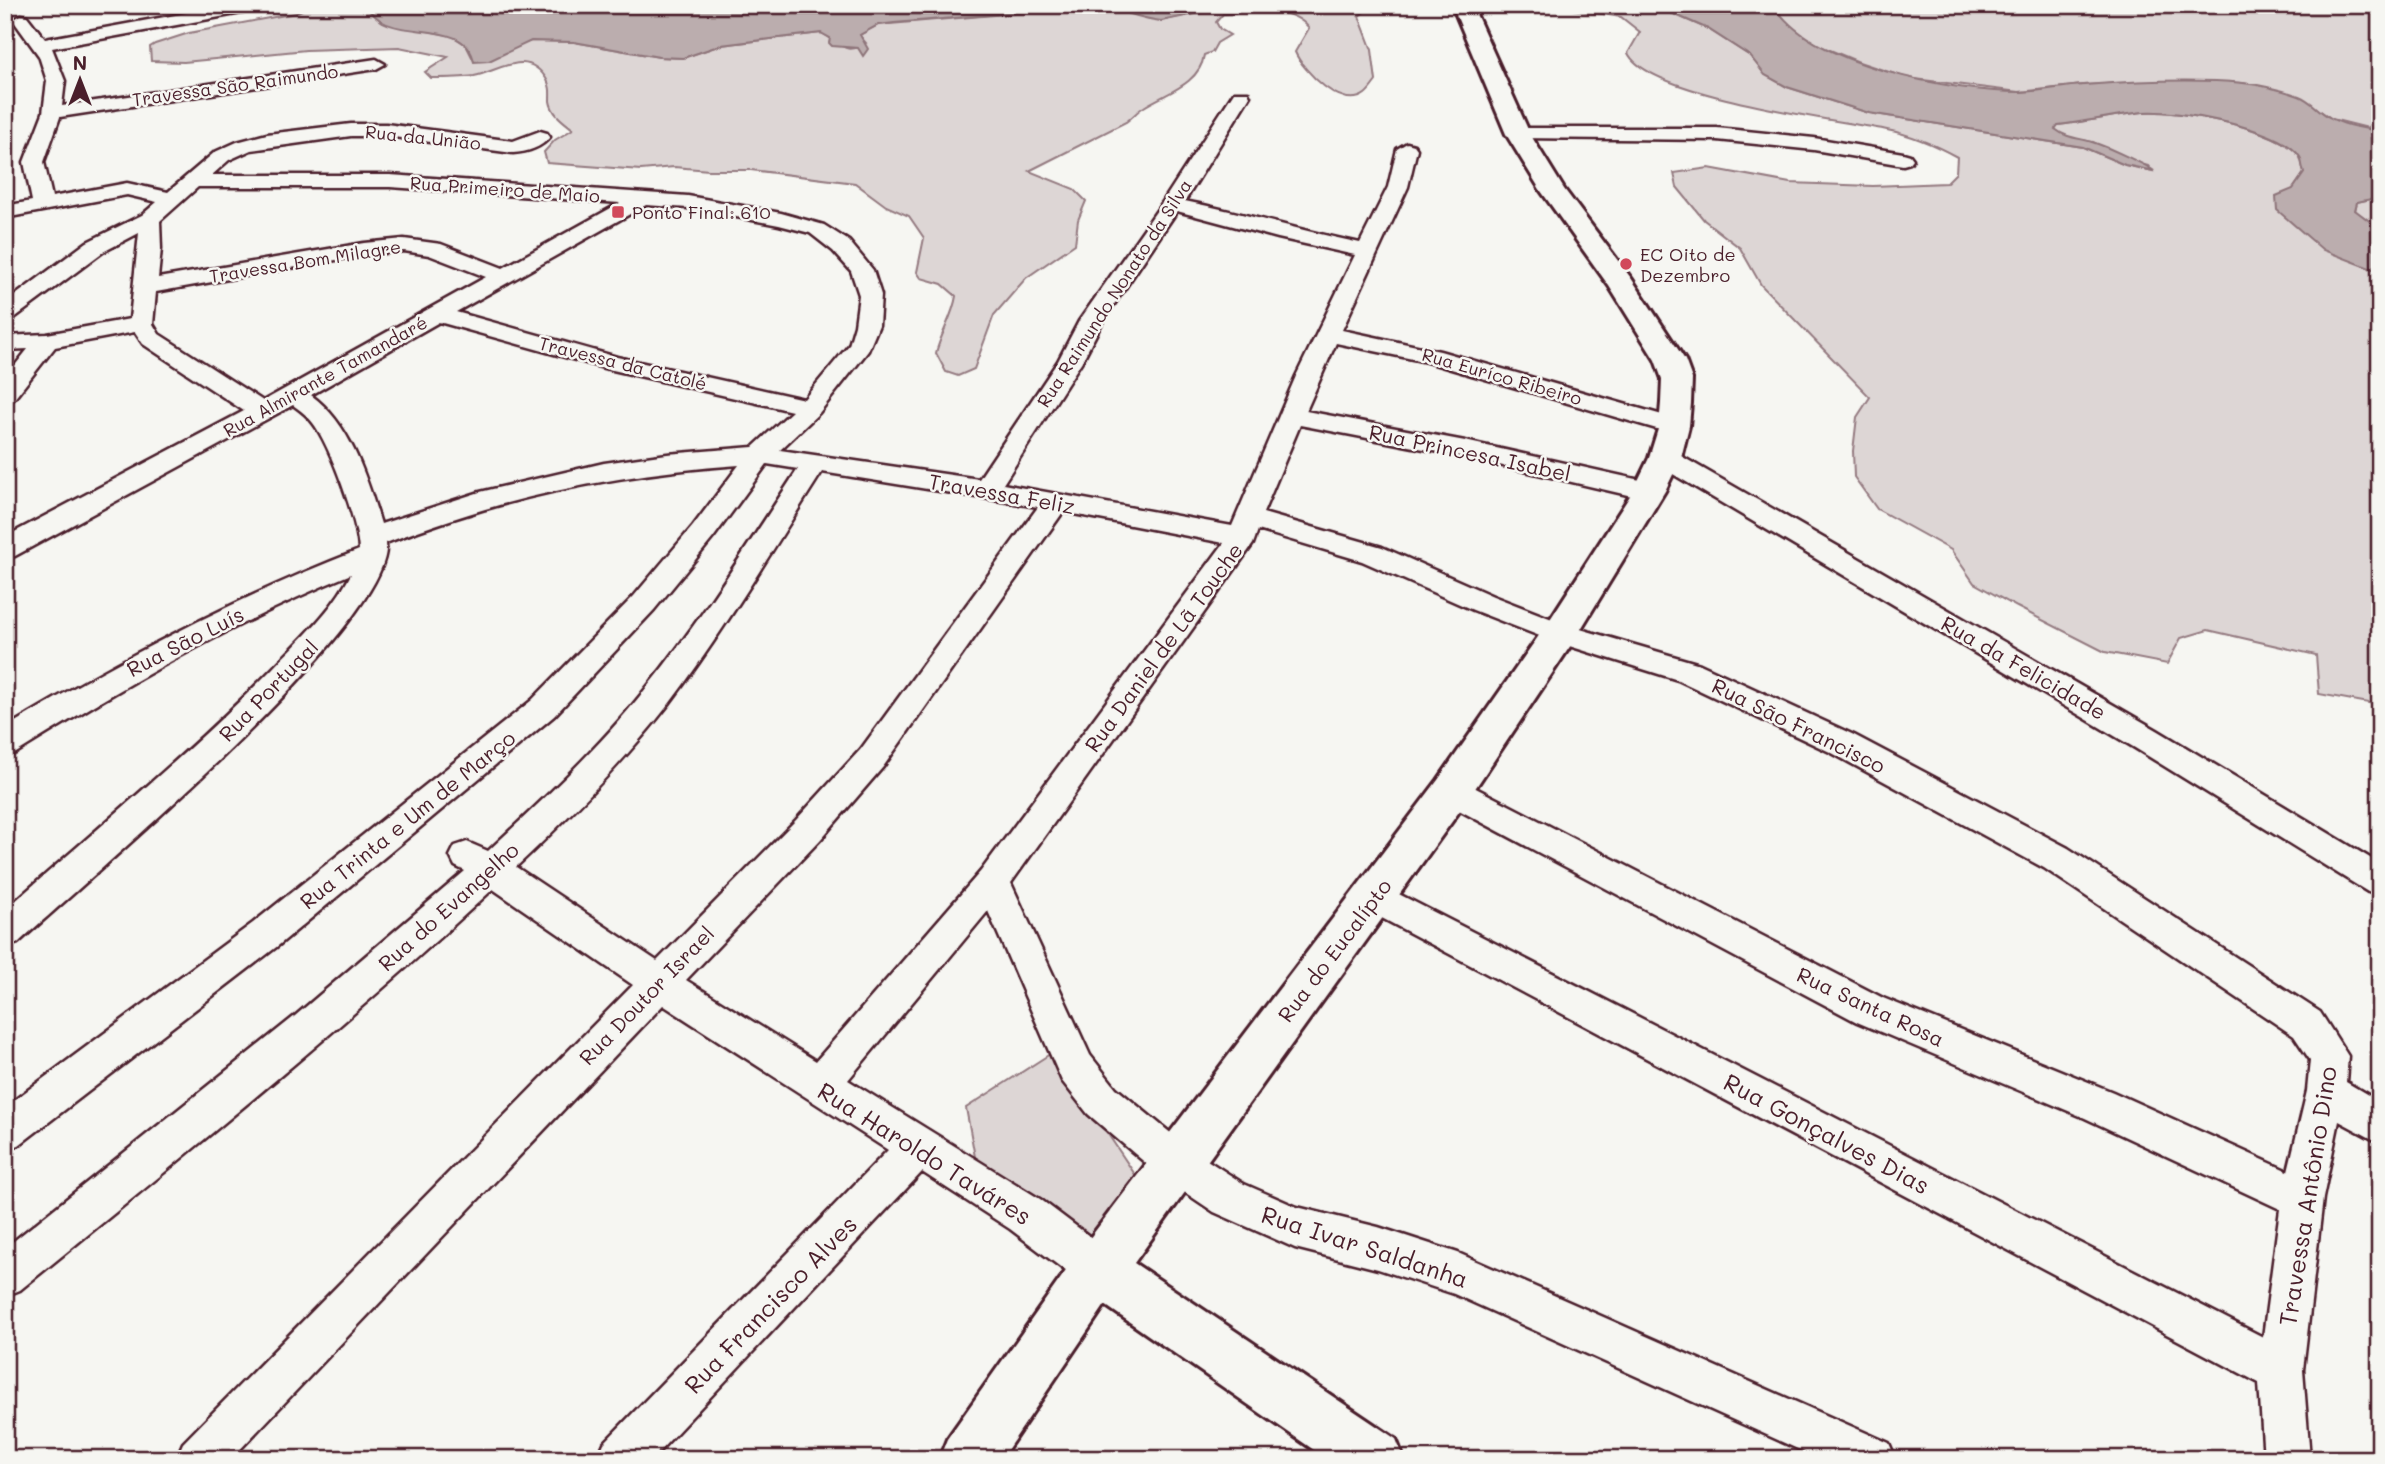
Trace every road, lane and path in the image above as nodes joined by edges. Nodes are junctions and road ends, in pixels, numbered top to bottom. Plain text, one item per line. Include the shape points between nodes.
1 (258, 5) edge
2 (1462, 5) edge
3 (17, 24) edge
4 (42, 45) junction
5 (376, 64) dead end
6 (1241, 96) dead end
7 (52, 113) junction
8 (1518, 134) junction
9 (540, 137) dead end
10 (1407, 149) dead end
11 (1903, 159) dead end
12 (196, 181) junction
13 (173, 199) junction
14 (642, 199) junction
15 (1172, 204) junction
16 (44, 206) junction
17 (5, 212) edge
18 (149, 219) junction
19 (1366, 251) junction
20 (503, 276) junction
21 (144, 287) junction
22 (5, 314) edge
23 (436, 314) junction
24 (141, 324) junction
25 (1328, 334) junction
26 (47, 341) junction
27 (5, 342) edge
28 (5, 394) edge
29 (294, 394) junction
30 (810, 408) junction
31 (262, 412) junction
32 (1291, 416) junction
33 (760, 455) junction
34 (1663, 458) junction
35 (814, 464) junction
36 (985, 489) junction
37 (1056, 502) junction
38 (1246, 527) junction
39 (373, 546) junction
40 (5, 549) edge
41 (1560, 633) junction
42 (5, 744) edge
43 (1452, 791) junction
44 (479, 862) junction
45 (993, 881) junction
46 (2380, 882) edge
47 (1373, 897) junction
48 (5, 932) edge
49 (658, 982) junction
50 (2307, 1024) joint
51 (819, 1086) junction
52 (2326, 1091) junction
53 (2380, 1124) edge
54 (5, 1131) edge
55 (918, 1149) junction
56 (1176, 1163) junction
57 (2302, 1198) junction
58 (1098, 1269) junction
59 (5, 1275) edge
60 (2281, 1370) junction
61 (199, 1459) edge
62 (620, 1459) edge
63 (967, 1459) edge
64 (1376, 1459) edge
65 (1873, 1459) edge
66 (2287, 1459) edge

1 - 4 street
2 - 8 street
3 - 4 street
4 - 7 street via 55,81
5 - 7 street, Travessa São Raimundo
6 - 15 street, Rua Raimundo Nonato da Silva
7 - 16 street via 34,162
8 - 11 street via 1717,134
8 - 34 street via 1670,360 1677,379
9 - 12 street, Rua da União via 513,148 386,130 267,140 222,156
10 - 19 street, Rua Daniel de Lã Touche via 1398,187
12 - 13 street
12 - 14 street, Rua Primeiro de Maio via 390,181
13 - 16 street via 127,190
13 - 18 street
14 - 20 street, Rua Almirante Tamandaré
14 - 30 street, Rua Primeiro de Maio via 722,206 817,229 841,246 862,270 870,295 860,346
15 - 19 street
15 - 36 street, Rua Raimundo Nonato da Silva via 1091,321 1070,361
16 - 17 street
18 - 21 street
18 - 22 street via 95,247
19 - 25 street, Rua Daniel de Lã Touche
20 - 21 street, Travessa Bom Milagre via 433,248 404,245
20 - 23 street, Rua Almirante Tamandaré
21 - 24 street
23 - 29 street, Rua Almirante Tamandaré
23 - 30 street, Travessa da Catolé via 612,363
24 - 26 street
24 - 31 street via 151,339
25 - 32 street, Rua Daniel de Lã Touche
25 - 34 street, Rua Euríco Ribeiro via 1432,356
26 - 27 street
26 - 28 street
29 - 31 street, Rua Almirante Tamandaré
29 - 39 street via 323,418 339,447
30 - 33 street, Rua Primeiro de Maio
31 - 40 street, Rua Almirante Tamandaré
32 - 34 street, Rua Princesa Isabel via 1465,449
32 - 38 street, Rua Daniel de Lã Touche
33 - 35 street, Travessa Feliz
33 - 39 street, Rua São Luís via 604,471 489,498 419,520
33 - 54 street, Rua Trinta e Um de Março via 644,603 543,708 266,934
34 - 41 street, Rua do Eucalípto
34 - 46 street, Rua da Felicidade via 2146,739
35 - 36 street, Travessa Feliz
35 - 44 street, Rua do Evangelho via 634,725 554,811
36 - 37 street, Travessa Feliz
37 - 38 street, Travessa Feliz
37 - 49 street, Rua Doutor Israel via 872,758
38 - 41 street, Rua São Francisco via 1372,554
38 - 45 street, Rua Daniel de Lã Touche
39 - 42 street, Rua São Luís via 115,677
39 - 48 street, Rua Portugal via 358,586 333,623 288,673 225,736
41 - 43 street, Rua do Eucalípto
41 - 50 street, Rua São Francisco via 1689,672 1843,744 2056,858
43 - 47 street, Rua do Eucalípto
43 - 57 street, Rua Santa Rosa via 1870,1010 2099,1105
44 - 49 street, Rua Haroldo Taváres
44 - 59 street, Rua do Evangelho via 435,921
45 - 51 street, Rua Daniel de Lã Touche
45 - 56 street, Rua Ivar Saldanha via 1076,1068 1102,1101
47 - 56 street, Rua do Eucalípto
47 - 60 street, Rua Gonçalves Dias
49 - 51 street, Rua Haroldo Taváres
49 - 61 street, Rua Doutor Israel
50 - 52 street, Travessa Antônio Dino via 2329,1056
51 - 55 street, Rua Haroldo Taváres
52 - 53 street
52 - 57 street, Travessa Antônio Dino
55 - 58 street, Rua Haroldo Taváres via 1025,1214
55 - 62 street, Rua Francisco Alves
56 - 58 street, Rua do Eucalípto
56 - 65 street, Rua Ivar Saldanha via 1229,1198 1295,1227 1458,1274
57 - 60 street, Travessa Antônio Dino
58 - 63 street, Rua do Eucalípto
58 - 64 street, Rua Haroldo Taváres
60 - 66 street, Travessa Antônio Dino

